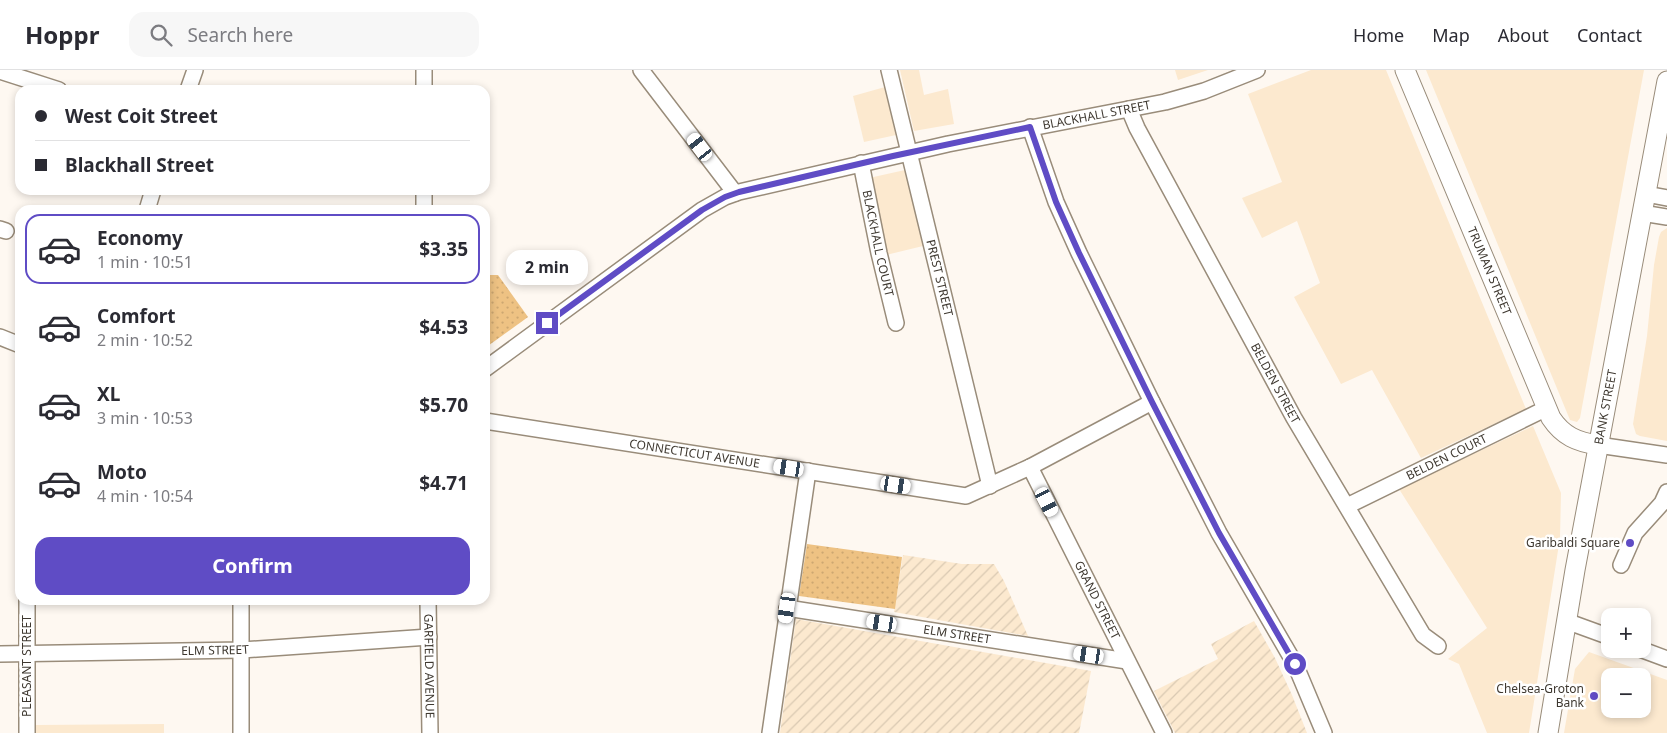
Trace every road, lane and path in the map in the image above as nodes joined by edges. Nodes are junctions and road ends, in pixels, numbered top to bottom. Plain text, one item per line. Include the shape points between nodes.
1 (194, 70) edge
2 (424, 70) edge
3 (641, 70) edge
4 (889, 70) edge
5 (1257, 70) edge
6 (1405, 70) edge
7 (0, 72) edge
8 (1667, 81) edge
9 (43, 85) edge
10 (190, 85) edge
11 (424, 85) edge
12 (1129, 109) junction
13 (1030, 127) junction
14 (909, 152) junction
15 (861, 163) junction
16 (735, 193) junction
17 (1646, 194) junction
18 (1667, 198) edge
19 (1642, 212) junction
20 (1667, 217) edge
21 (896, 324) dead end
22 (0, 337) edge
23 (15, 343) edge
24 (490, 365) edge
25 (1152, 402) junction
26 (1546, 408) junction
27 (490, 422) edge
28 (1598, 445) junction
29 (1667, 455) edge
30 (1030, 467) junction
31 (808, 471) junction
32 (990, 486) junction
33 (1667, 492) edge
34 (1347, 506) junction
35 (1621, 565) dead end
36 (27, 605) edge
37 (241, 605) edge
38 (428, 605) edge
39 (787, 608) junction
40 (1566, 621) junction
41 (1601, 634) edge
42 (429, 636) junction
43 (1438, 646) dead end
44 (242, 650) junction
45 (1651, 653) edge
46 (0, 654) edge
47 (28, 654) junction
48 (1667, 659) edge
49 (1127, 661) junction
50 (27, 733) edge
51 (241, 733) edge
52 (430, 733) edge
53 (770, 733) edge
54 (1164, 733) edge
55 (1324, 733) edge
56 (1548, 733) edge

1 - 10 street
2 - 11 street
3 - 16 street
4 - 14 street, PREST STREET
5 - 12 street, BLACKHALL STREET via 1186,97
6 - 26 main road, TRUMAN STREET
7 - 9 street
8 - 17 main road, BANK STREET
12 - 13 street, BLACKHALL STREET
12 - 34 street, BELDEN STREET via 1244,328
13 - 14 street, BLACKHALL STREET
13 - 25 street via 1056,202
14 - 15 street, BLACKHALL STREET
14 - 32 street, PREST STREET
15 - 16 street, BLACKHALL STREET
15 - 21 street, BLACKHALL COURT
16 - 24 street, BLACKHALL STREET via 702,210
17 - 18 street
17 - 19 main road, BANK STREET
19 - 20 street
19 - 28 main road, BANK STREET
22 - 23 street
25 - 30 street, CONNECTICUT AVENUE
25 - 55 street via 1219,533 1295,664
26 - 28 main road, TRUMAN STREET via 1564,434
26 - 34 street, BELDEN COURT
27 - 31 street, CONNECTICUT AVENUE
28 - 29 street
28 - 40 main road, BANK STREET
30 - 32 street, CONNECTICUT AVENUE
30 - 49 street, GRAND STREET
31 - 32 street, CONNECTICUT AVENUE via 966,496
31 - 39 street
33 - 35 street via 1662,503 1635,534
34 - 43 street, BELDEN STREET via 1423,634
36 - 47 street, PLEASANT STREET
37 - 44 street
38 - 42 street, GARFIELD AVENUE
39 - 49 street, ELM STREET
39 - 53 street
40 - 41 street
40 - 56 main road, BANK STREET
42 - 44 street, ELM STREET
42 - 52 street, GARFIELD AVENUE
44 - 47 street, ELM STREET
44 - 51 street
45 - 48 street
46 - 47 street, ELM STREET
47 - 50 street, PLEASANT STREET
49 - 54 street, GRAND STREET

